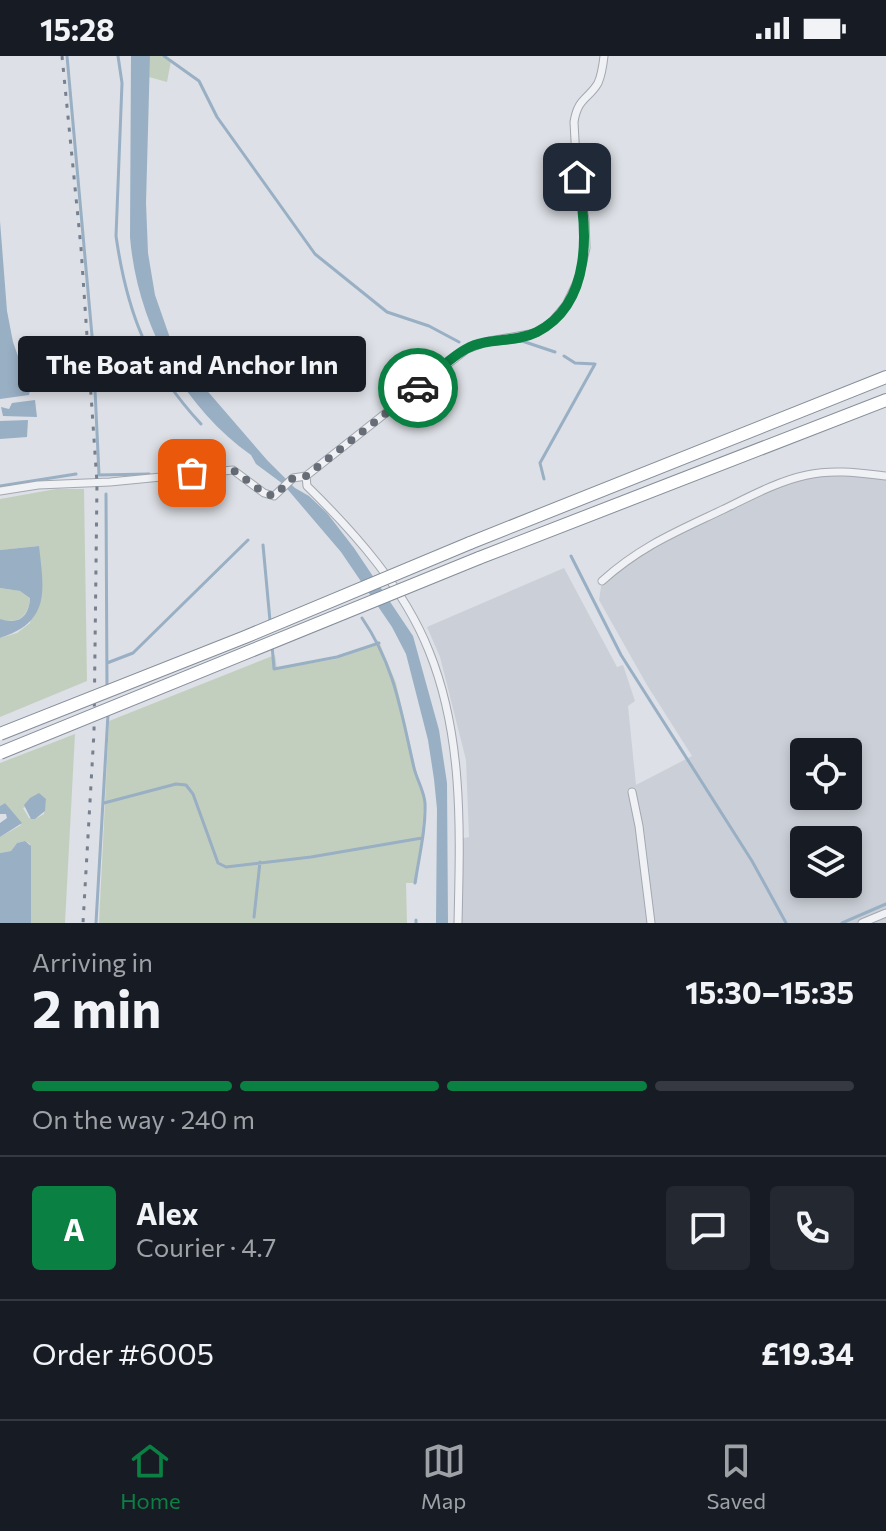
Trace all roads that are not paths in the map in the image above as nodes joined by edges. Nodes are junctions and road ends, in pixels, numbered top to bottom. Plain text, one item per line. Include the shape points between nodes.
1 (604, 56) edge
2 (886, 377) edge
3 (886, 400) edge
4 (306, 476) junction
5 (886, 476) edge
6 (0, 491) edge
7 (602, 581) dead end
8 (0, 734) edge
9 (0, 753) edge
10 (632, 792) dead end
11 (882, 915) edge
12 (458, 923) edge
13 (651, 923) edge
14 (862, 923) edge

1 - 4 street via 597,85 583,98 574,122 586,248 566,305 535,333 467,349
2 - 8 highway, bridge
3 - 9 highway, bridge
4 - 6 street via 293,478 274,496 233,470 221,469
4 - 12 street via 307,486 342,519 410,612 434,663 456,768
5 - 7 street via 852,471 805,475 669,534
10 - 13 street
11 - 14 street

